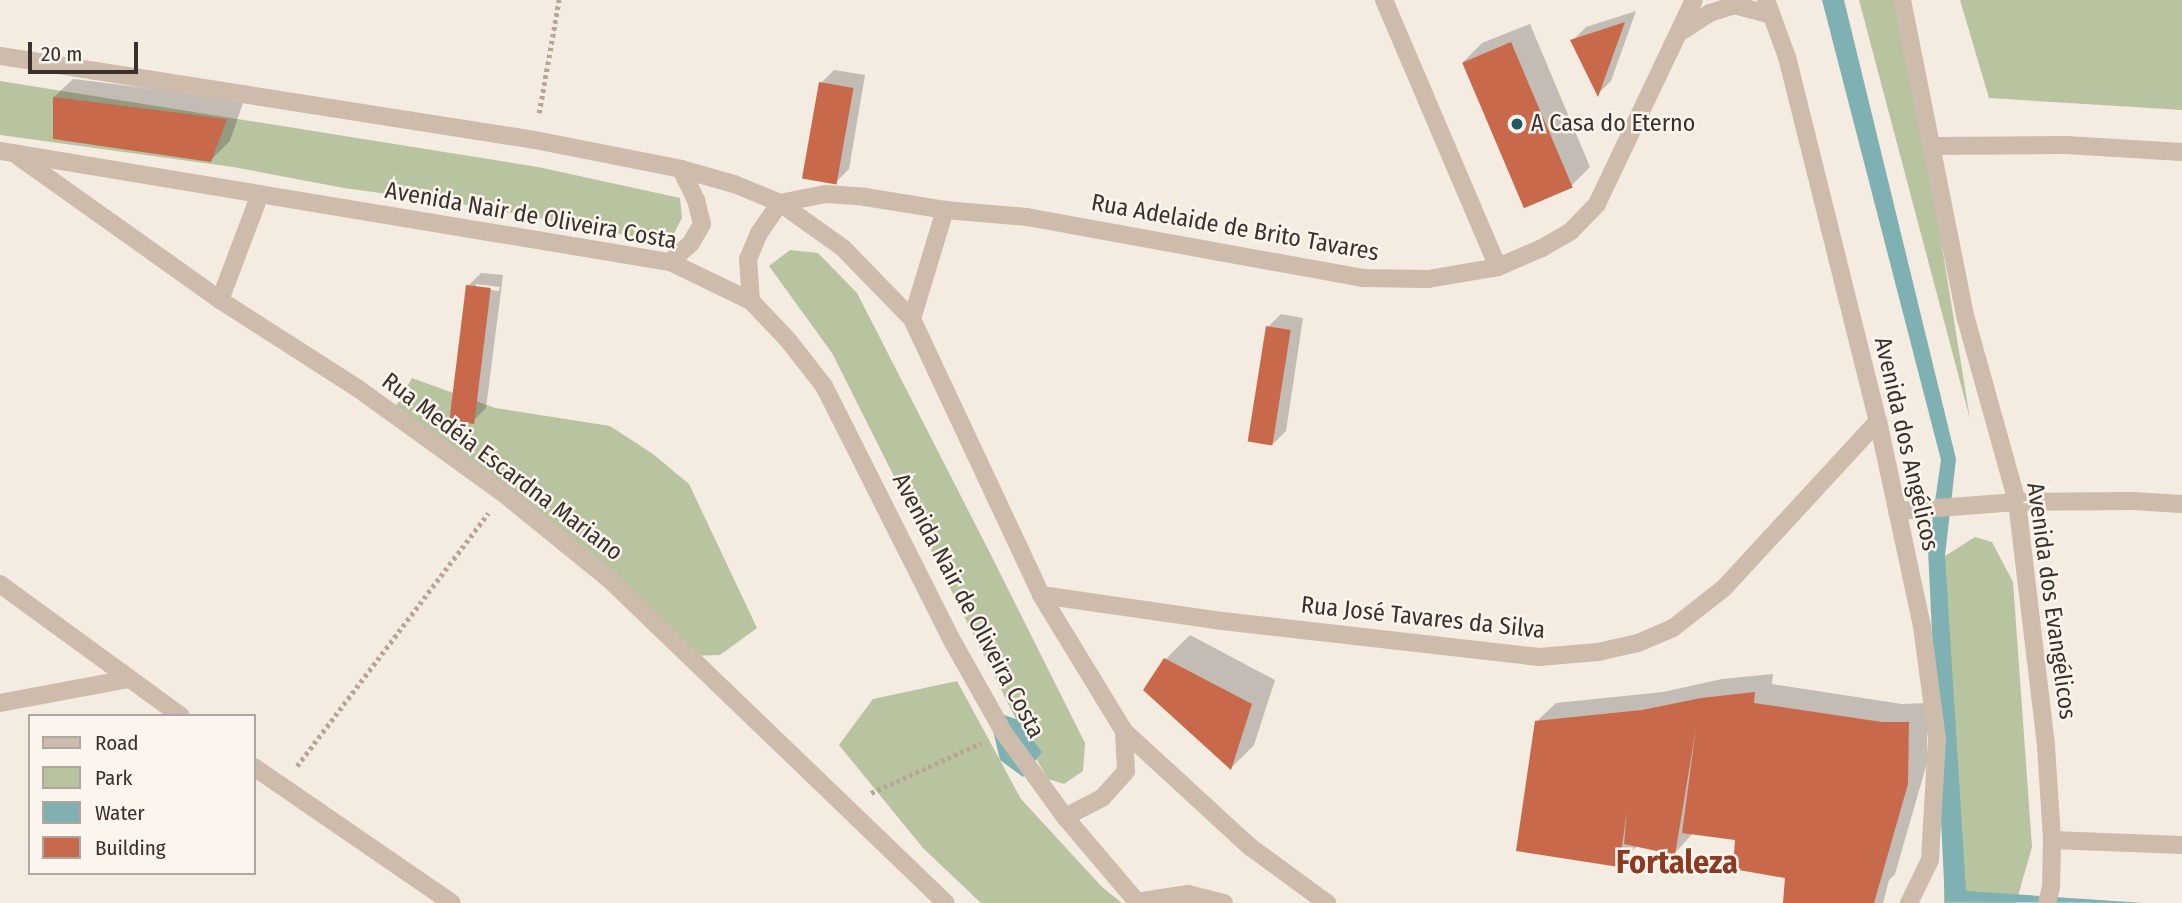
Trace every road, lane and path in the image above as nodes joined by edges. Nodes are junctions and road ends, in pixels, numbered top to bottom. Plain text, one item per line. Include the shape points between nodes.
1 (559, 0) edge
2 (1384, 0) edge
3 (1694, 0) edge
4 (1902, 0) edge
5 (1769, 7) edge
6 (1682, 31) junction
7 (0, 56) edge
8 (535, 140) junction
9 (1932, 146) junction
10 (7, 152) edge
11 (2182, 152) edge
12 (681, 169) junction
13 (260, 194) junction
14 (780, 203) junction
15 (945, 210) junction
16 (670, 262) junction
17 (1499, 267) junction
18 (220, 300) junction
19 (751, 301) junction
20 (912, 319) junction
21 (1878, 421) junction
22 (503, 493) junction
23 (2017, 502) junction
24 (2182, 504) edge
25 (1897, 510) junction
26 (0, 584) edge
27 (1041, 595) junction
28 (128, 679) junction
29 (0, 704) edge
30 (178, 714) edge
31 (1124, 731) junction
32 (1004, 733) junction
33 (256, 768) edge
34 (282, 786) junction
35 (845, 804) junction
36 (1065, 817) junction
37 (2052, 840) junction
38 (2182, 845) edge
39 (1137, 902) edge
40 (452, 903) edge
41 (946, 903) edge
42 (1224, 903) edge
43 (1327, 903) edge
44 (1909, 903) edge
45 (2047, 903) edge

1 - 8 path
2 - 17 street
3 - 6 street, Rua Adelaide de Brito Tavares
4 - 9 street, Avenida dos Evangélicos
5 - 6 street via 1734,5 1710,13
5 - 21 street, Avenida dos Angélicos via 1787,57
6 - 17 street, Rua Adelaide de Brito Tavares via 1597,204 1571,231
7 - 8 street
8 - 12 street
9 - 11 street via 2066,145
9 - 23 street, Avenida dos Evangélicos via 1966,319
10 - 13 street, Avenida Nair de Oliveira Costa
10 - 18 street, Rua Medéia Escardna Mariano
12 - 14 street
12 - 16 street via 702,224 691,243
13 - 16 street, Avenida Nair de Oliveira Costa
13 - 18 street
14 - 15 street, Rua Adelaide de Brito Tavares via 826,194
14 - 19 street via 748,259
14 - 20 street via 843,248
15 - 17 street, Rua Adelaide de Brito Tavares via 1027,217 1362,278 1428,279
15 - 20 street
16 - 19 street, Avenida Nair de Oliveira Costa
18 - 22 street, Rua Medéia Escardna Mariano via 360,390
19 - 32 street, Avenida Nair de Oliveira Costa via 824,386
20 - 27 street
21 - 25 street, Avenida dos Angélicos
21 - 27 street, Rua José Tavares da Silva via 1724,589 1674,628 1598,652 1539,657
22 - 34 path
22 - 35 street, Rua Medéia Escardna Mariano via 609,579 786,753
23 - 24 street
23 - 25 street
23 - 37 street, Avenida dos Evangélicos via 2046,746
25 - 44 street, Avenida dos Angélicos via 1922,626 1937,738 1930,860
26 - 28 street
27 - 31 street
28 - 29 street
28 - 30 street
31 - 36 street via 1126,771 1102,799
31 - 43 street via 1249,846
32 - 35 path
32 - 36 street, Avenida Nair de Oliveira Costa
33 - 34 street
34 - 40 street
35 - 41 street, Rua Medéia Escardna Mariano
36 - 39 street, Avenida Nair de Oliveira Costa
37 - 38 street
37 - 45 street, Avenida dos Evangélicos
39 - 42 street via 1188,894

